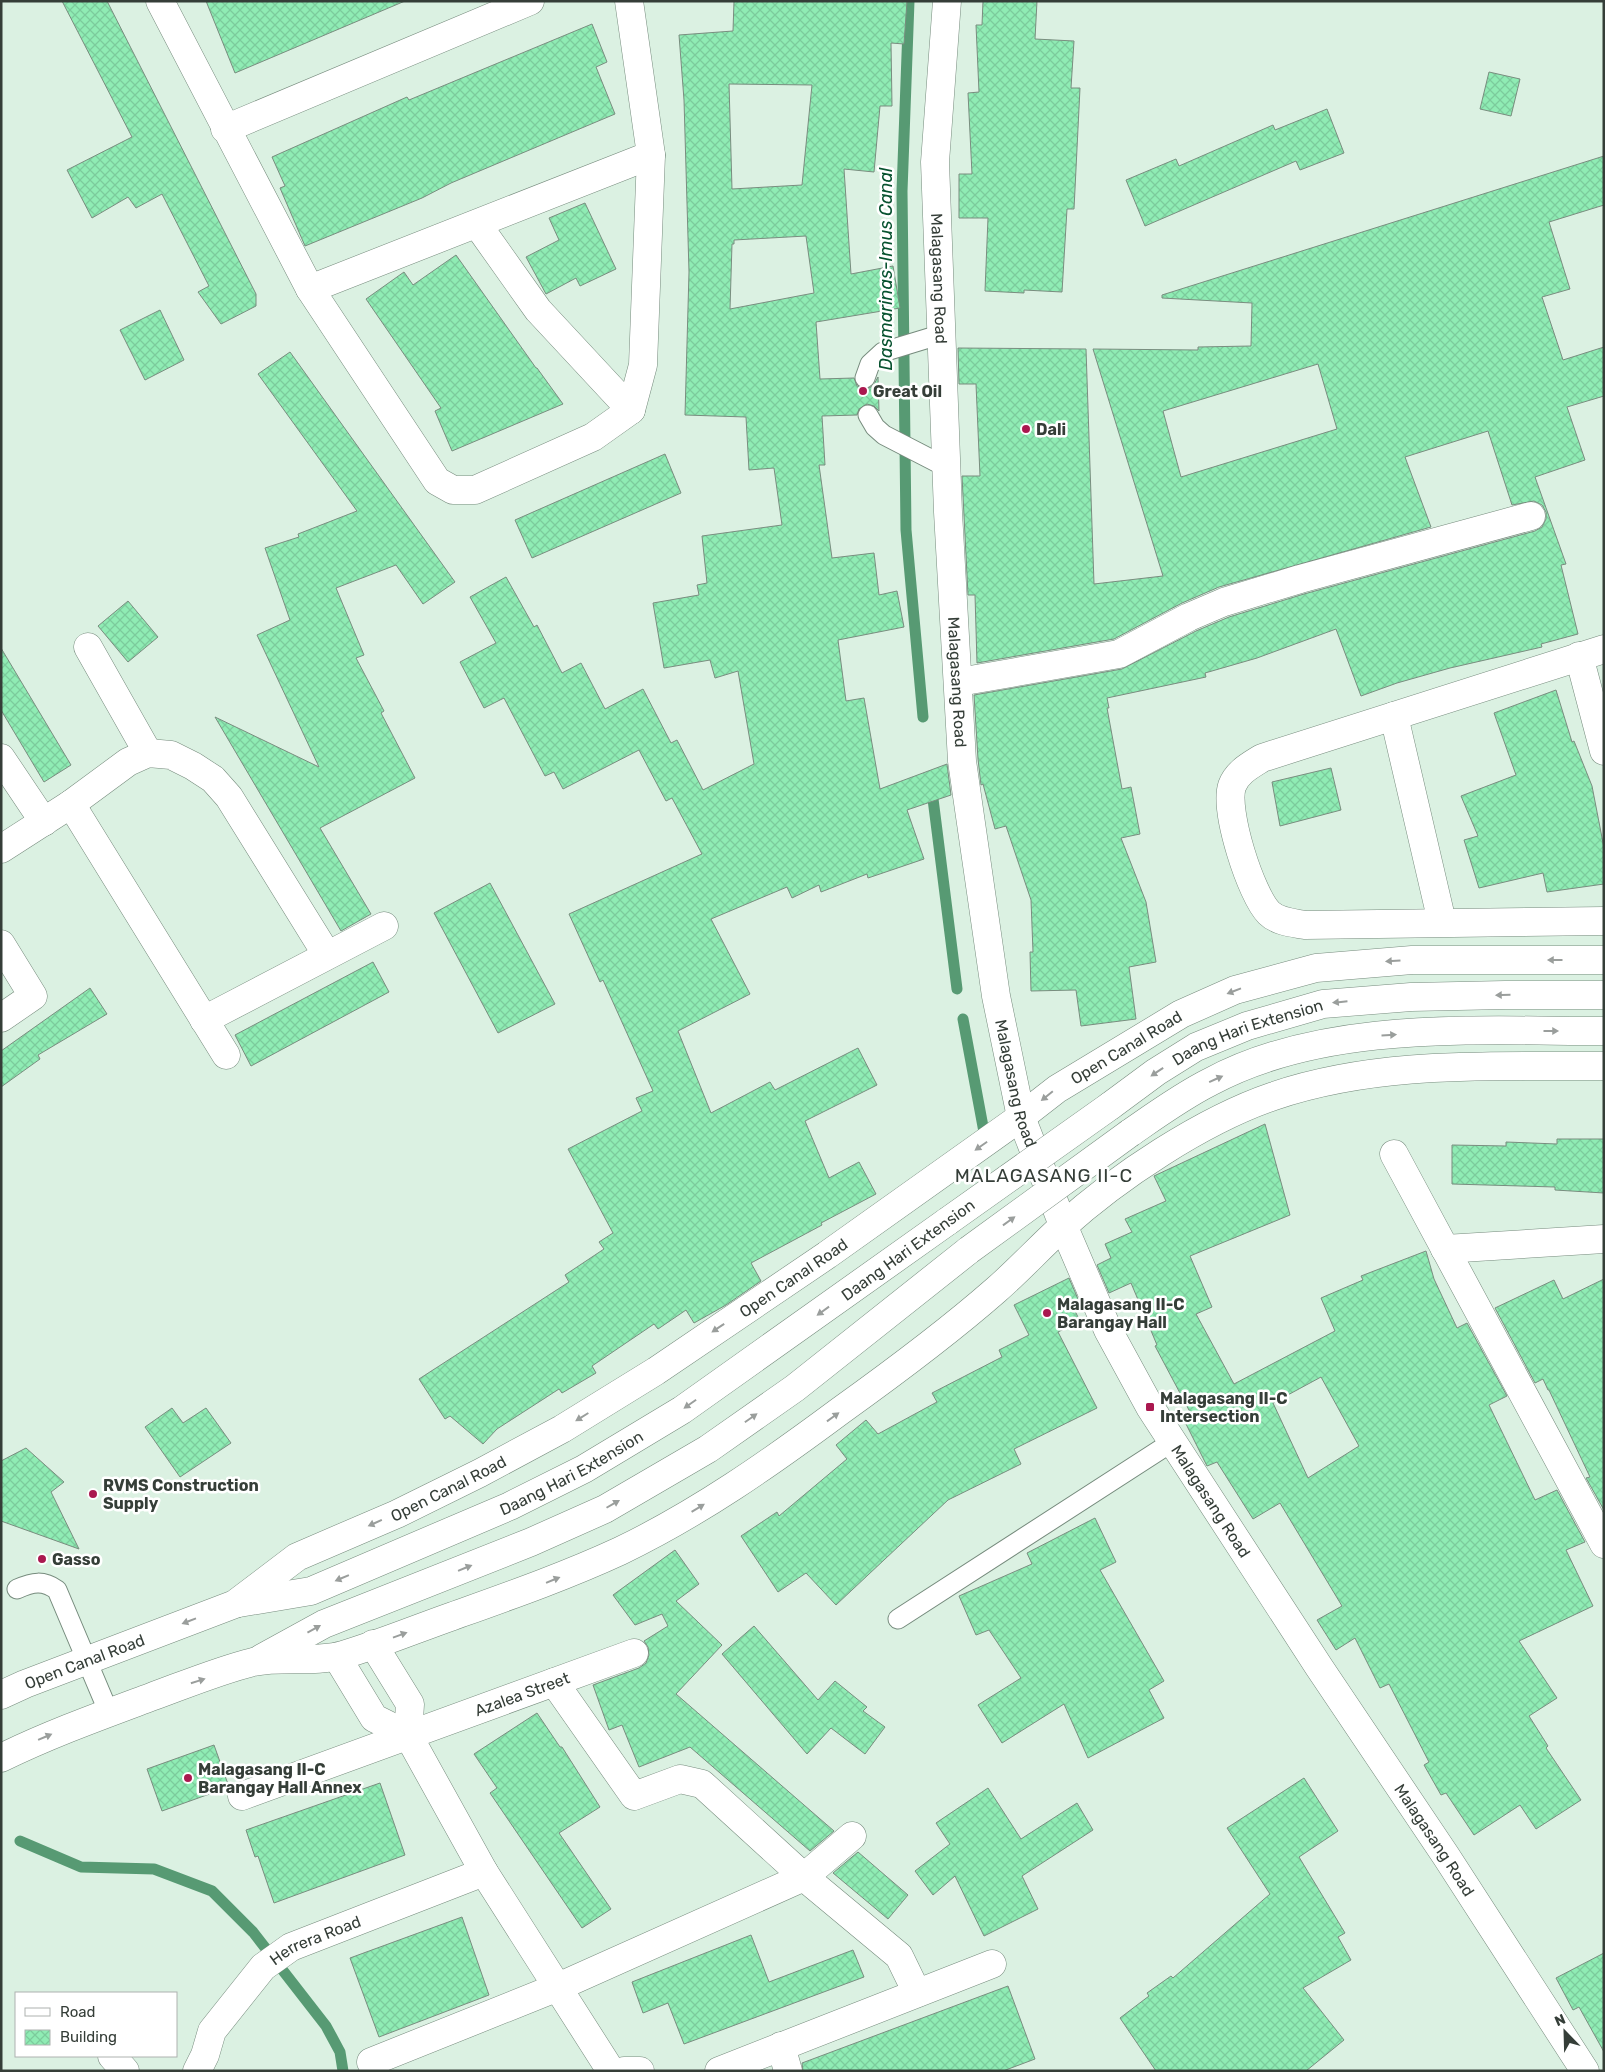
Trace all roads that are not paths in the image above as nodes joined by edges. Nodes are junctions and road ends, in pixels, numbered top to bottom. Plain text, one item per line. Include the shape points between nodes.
1 (160, 1) edge
2 (530, 1) edge
3 (629, 1) edge
4 (947, 1) edge
5 (225, 129) junction
6 (651, 155) junction
7 (476, 224) junction
8 (310, 289) junction
9 (942, 334) junction
10 (865, 378) dead end
11 (631, 410) junction
12 (868, 415) dead end
13 (946, 467) junction
14 (1531, 516) dead end
15 (88, 646) dead end
16 (1591, 653) edge
17 (959, 682) junction
18 (1394, 716) junction
19 (1603, 745) edge
20 (148, 753) junction
21 (1, 758) edge
22 (71, 804) junction
23 (44, 822) junction
24 (1, 849) edge
25 (1604, 921) edge
26 (1442, 922) junction
27 (384, 926) dead end
28 (1, 944) edge
29 (327, 955) junction
30 (1604, 960) edge
31 (1604, 995) edge
32 (1, 1018) edge
33 (204, 1020) junction
34 (1604, 1031) edge
35 (226, 1055) dead end
36 (1604, 1066) edge
37 (1021, 1118) junction
38 (1394, 1154) dead end
39 (1063, 1225) junction
40 (1604, 1239) edge
41 (1445, 1249) junction
42 (1172, 1442) junction
43 (1604, 1544) edge
44 (17, 1589) dead end
45 (235, 1604) junction
46 (898, 1619) dead end
47 (374, 1644) junction
48 (634, 1653) dead end
49 (337, 1657) junction
50 (86, 1660) junction
51 (256, 1662) junction
52 (554, 1682) junction
53 (1, 1695) edge
54 (109, 1713) junction
55 (408, 1735) junction
56 (1, 1758) edge
57 (242, 1796) dead end
58 (852, 1836) dead end
59 (484, 1872) junction
60 (804, 1877) junction
61 (992, 1964) dead end
62 (558, 1987) junction
63 (917, 1994) junction
64 (113, 2057) edge
65 (784, 2059) edge
66 (371, 2062) dead end
67 (1579, 2068) edge
68 (125, 2071) edge
69 (197, 2071) edge
70 (611, 2071) edge
71 (624, 2071) edge
72 (640, 2071) edge
73 (719, 2071) edge

1 - 5 main road
2 - 5 main road
3 - 6 main road
4 - 9 main road, Malagasang Road via 935,162
5 - 8 main road
6 - 7 main road
6 - 11 main road via 643,365
7 - 8 main road
7 - 11 main road via 538,310
8 - 11 main road via 437,481 453,490 475,490 594,437
9 - 10 lane via 883,352 870,364
9 - 13 main road, Malagasang Road
12 - 13 lane via 884,434
13 - 17 main road, Malagasang Road
14 - 17 main road via 1224,602 1118,654
15 - 20 main road
16 - 18 main road
16 - 19 main road
17 - 37 main road, Malagasang Road via 962,761 974,848 996,996
18 - 26 main road
18 - 26 main road via 1262,758 1243,770 1232,785 1231,819 1260,902 1271,914 1285,921 1306,925
20 - 22 main road via 128,762
20 - 29 main road via 171,755 214,779 229,797
21 - 23 main road
22 - 23 main road
22 - 33 main road
23 - 24 main road
25 - 26 main road
27 - 29 main road
28 - 32 main road via 33,996
29 - 33 main road
30 -> 37 main road, Open Canal Road via 1412,960 1316,968 1281,976 1235,990 1181,1014 1057,1089
31 -> 45 main road, Daang Hari Extension, bridge via 1411,997 1323,1004 1247,1026 1196,1047 1156,1072 682,1410 584,1469 510,1506 311,1591
33 - 35 main road
51 -> 34 main road, Daang Hari Extension, bridge via 324,1624 531,1542 605,1509 708,1449 787,1393 969,1250 1172,1103 1211,1081 1258,1062 1332,1040 1452,1032
36 - 39 main road via 1411,1068 1306,1086 1244,1108 1189,1136 1116,1184
37 - 39 main road, Malagasang Road
37 -> 45 main road, Open Canal Road via 656,1371 562,1429 397,1514 297,1558
38 - 41 main road
39 - 42 main road, Malagasang Road via 1108,1330
47 -> 39 main road via 590,1564 679,1520 734,1487 897,1370 996,1290
40 - 41 main road
41 - 43 main road
42 - 46 lane
42 - 67 main road, Malagasang Road
44 - 50 lane via 39,1582 57,1590
45 -> 50 main road, Open Canal Road
47 - 49 main road
47 - 55 main road via 410,1704
48 - 52 main road, Azalea Street
49 - 51 main road
49 - 55 main road via 374,1718
50 - 53 main road, Open Canal Road
50 - 54 lane
54 -> 51 main road
52 - 55 main road, Azalea Street
52 - 60 main road via 634,1796 680,1779 702,1784
56 -> 54 main road via 45,1736
55 - 57 main road, Azalea Street
55 - 59 main road
58 - 60 main road
59 - 62 main road
59 - 69 main road, Herrera Road via 291,1947 263,1967 212,2031
60 - 62 main road
60 - 63 main road via 899,1956
61 - 63 main road
62 - 66 main road
62 - 70 main road
63 - 65 main road
64 - 68 main road
65 - 73 main road
71 - 72 main road

